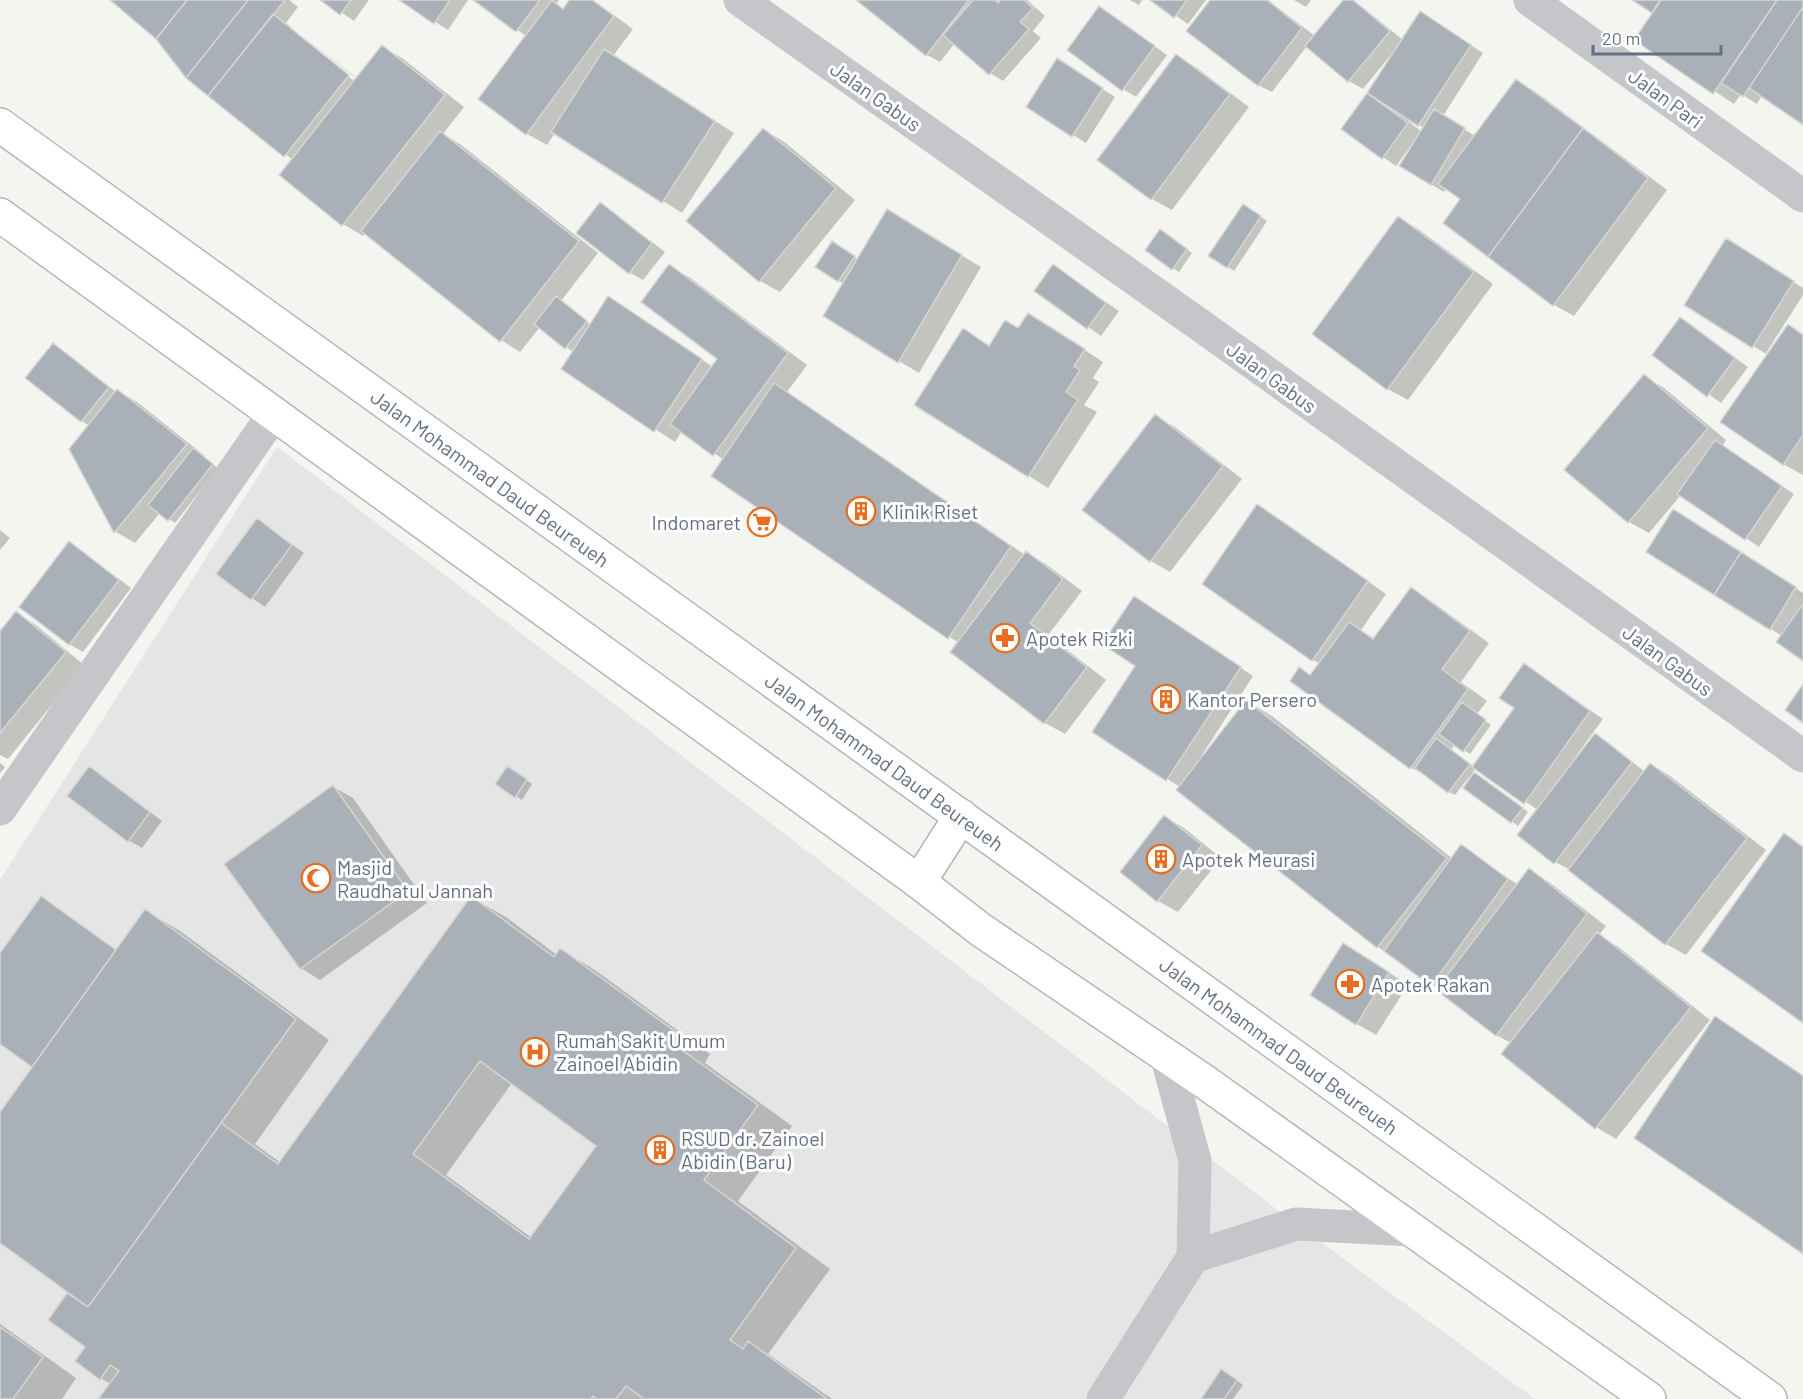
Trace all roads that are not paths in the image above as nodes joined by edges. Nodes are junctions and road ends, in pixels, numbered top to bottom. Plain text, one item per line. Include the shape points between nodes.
1 (740, 0) edge
2 (1530, 0) edge
3 (774, 10) edge
4 (0, 125) edge
5 (1803, 196) edge
6 (0, 215) edge
7 (273, 415) junction
8 (1803, 756) edge
9 (0, 809) edge
10 (960, 816) junction
11 (919, 882) junction
12 (1166, 1054) junction
13 (1413, 1230) junction
14 (1193, 1257) junction
15 (1103, 1399) edge
16 (1649, 1399) edge
17 (1770, 1399) edge

1 - 3 street, Jalan Gabus
2 - 5 street, Jalan Pari
3 - 8 street, Jalan Gabus via 1190,318
4 - 10 highway, Jalan Mohammad Daud Beureueh
6 - 7 highway
7 - 9 street
7 - 11 highway
10 - 11 highway
10 - 17 highway, Jalan Mohammad Daud Beureueh
11 - 12 highway via 981,930
12 - 13 highway
12 - 14 street via 1196,1161
13 - 14 street via 1296,1224
13 - 16 highway
14 - 15 street

